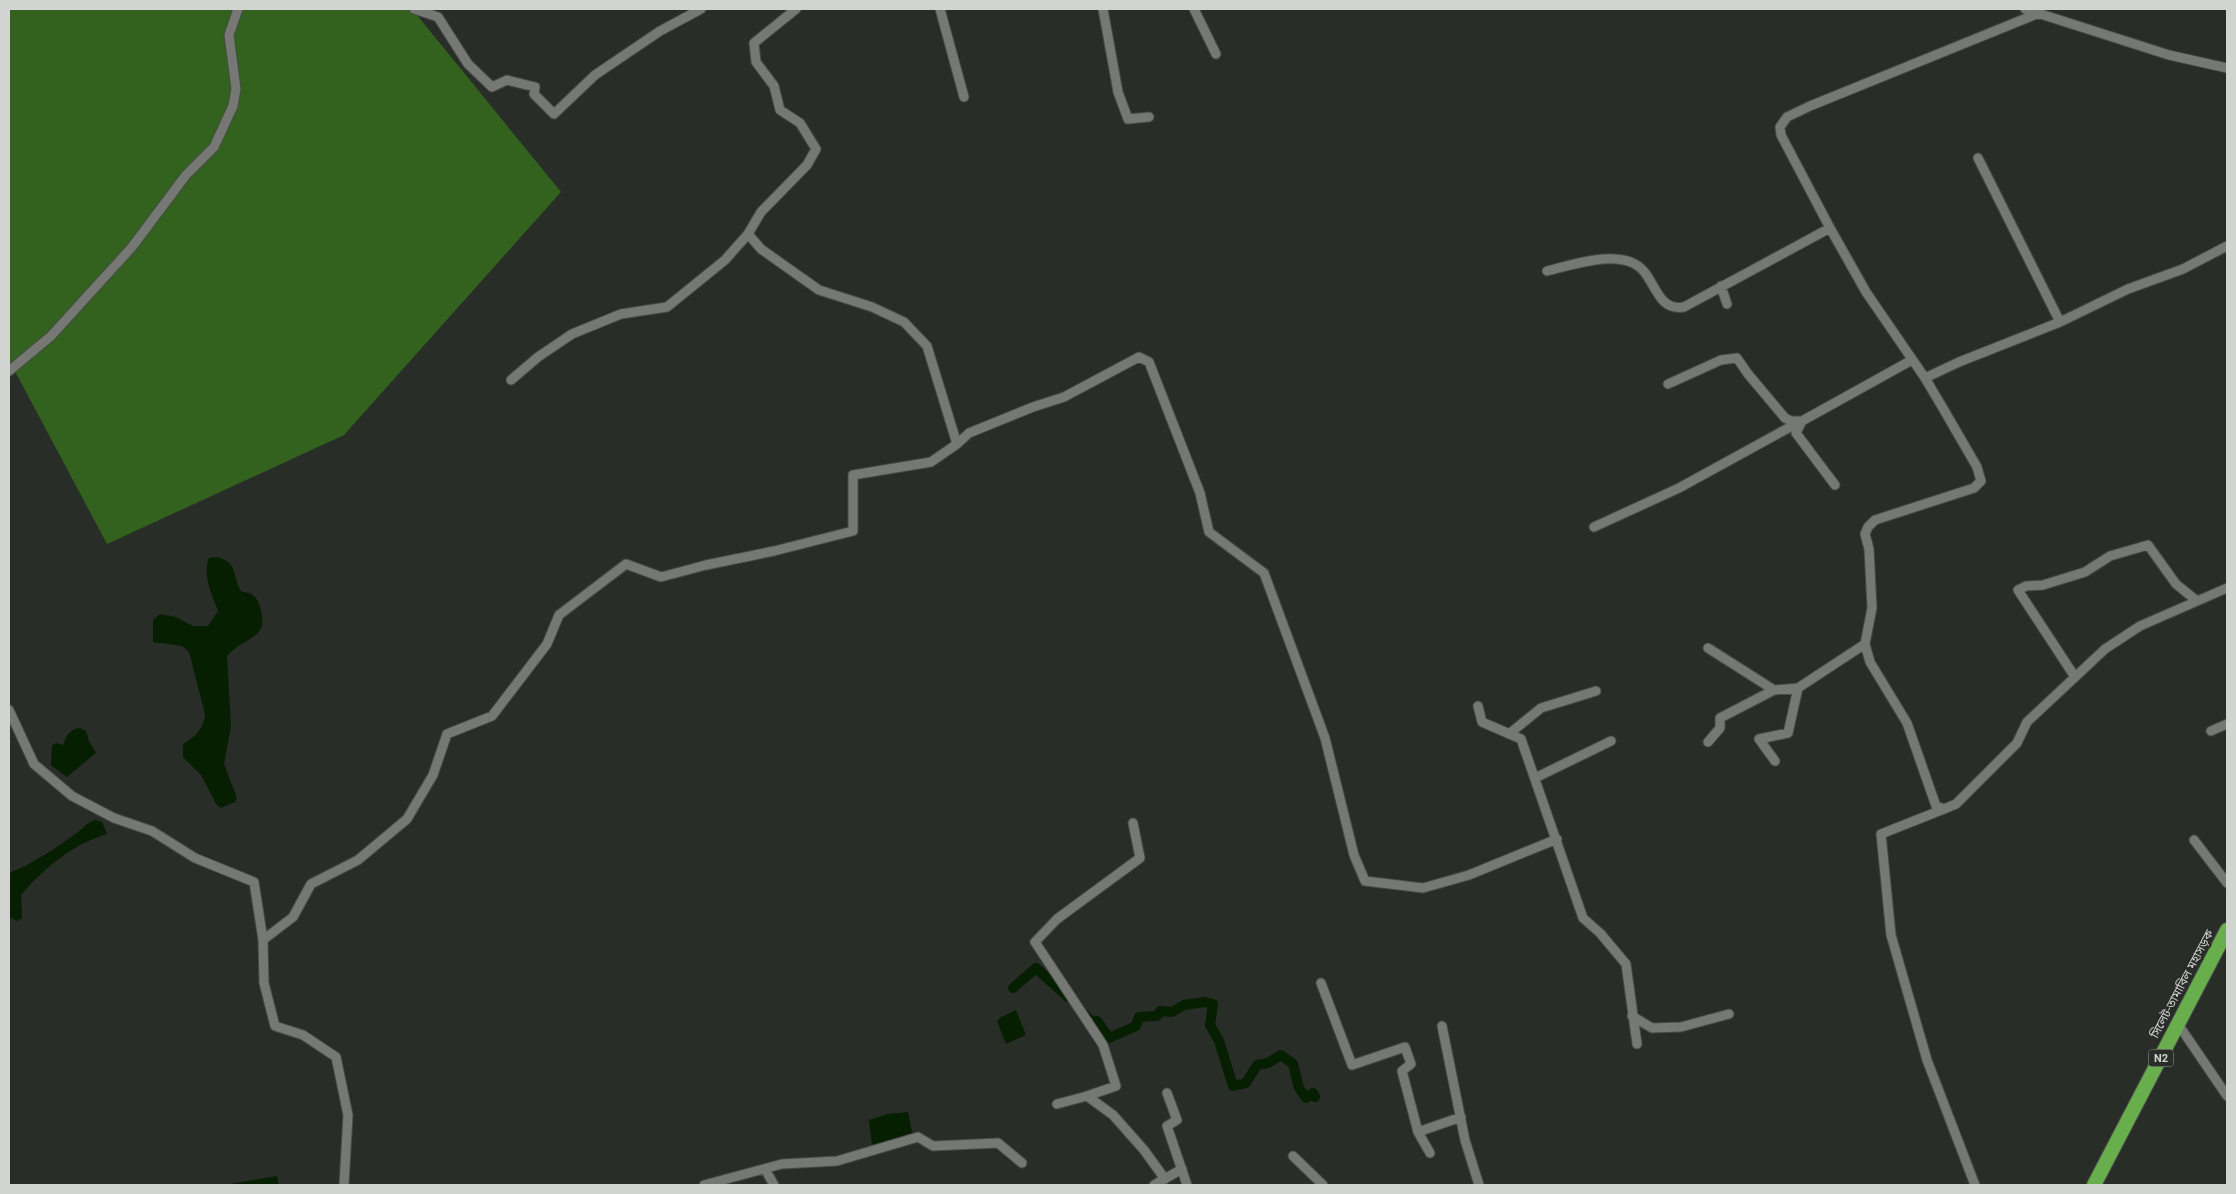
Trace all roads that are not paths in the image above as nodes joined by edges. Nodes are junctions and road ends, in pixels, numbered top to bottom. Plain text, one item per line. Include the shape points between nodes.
1 (238, 9) edge
2 (414, 9) edge
3 (701, 9) edge
4 (796, 9) edge
5 (940, 9) edge
6 (1103, 9) edge
7 (1194, 9) edge
8 (2025, 9) edge
9 (2039, 14) junction
10 (1216, 54) dead end
11 (2227, 68) edge
12 (964, 97) dead end
13 (1149, 117) dead end
14 (1978, 158) dead end
15 (1830, 228) junction
16 (748, 234) junction
17 (2227, 246) edge
18 (1547, 271) dead end
19 (1721, 286) junction
20 (1727, 304) dead end
21 (2060, 322) junction
22 (1912, 360) junction
23 (9, 371) edge
24 (1925, 378) junction
25 (511, 380) dead end
26 (1668, 384) dead end
27 (1802, 421) junction
28 (957, 444) junction
29 (1835, 485) dead end
30 (1594, 527) dead end
31 (2227, 588) edge
32 (2197, 601) junction
33 (1865, 644) junction
34 (1708, 648) dead end
35 (2075, 677) junction
36 (1798, 688) junction
37 (1774, 690) junction
38 (1596, 691) dead end
39 (1478, 706) dead end
40 (9, 710) edge
41 (2227, 724) edge
42 (2211, 731) dead end
43 (1510, 734) junction
44 (1610, 741) dead end
45 (1708, 742) dead end
46 (1775, 761) dead end
47 (1535, 778) junction
48 (1944, 809) junction
49 (1133, 823) dead end
50 (1557, 839) junction
51 (2194, 840) dead end
52 (2227, 883) edge
53 (2227, 930) edge
54 (263, 940) junction
55 (1321, 983) dead end
56 (1729, 1014) dead end
57 (1632, 1016) junction
58 (2178, 1024) junction
59 (1442, 1026) dead end
60 (1637, 1044) dead end
61 (1167, 1093) dead end
62 (1087, 1096) junction
63 (2227, 1096) edge
64 (1057, 1104) dead end
65 (1461, 1117) junction
66 (1418, 1132) junction
67 (1430, 1153) dead end
68 (1293, 1156) dead end
69 (1022, 1162) dead end
70 (766, 1169) junction
71 (1182, 1169) junction
72 (1164, 1179) junction
73 (344, 1185) edge
74 (704, 1185) edge
75 (774, 1185) edge
76 (1154, 1185) edge
77 (1187, 1185) edge
78 (1323, 1185) edge
79 (1478, 1185) edge
80 (1975, 1185) edge
81 (2094, 1185) edge

1 - 23 street via 229,35 236,89 233,106 214,146 186,176 132,247 51,336
2 - 3 street via 438,17 468,64 492,87 507,80 536,87 534,94 554,114 595,75 660,31
4 - 16 street via 754,43 756,62 774,86 780,110 800,123 816,149 807,165 761,212
5 - 12 street
6 - 13 street via 1118,92 1128,119
7 - 10 street
8 - 9 street
9 - 11 street via 2169,55
9 - 15 street via 1786,117 1780,127 1781,134
14 - 21 street
15 - 19 street
15 - 22 street via 1866,292
16 - 25 street via 725,260 667,307 621,314 572,334
16 - 28 street via 761,248 819,290 872,307 904,322 927,346
17 - 21 street via 2183,269 2128,289
18 - 19 street via 1594,260 1634,263 1665,303 1674,309 1684,307
19 - 20 street
21 - 24 street
22 - 24 street
22 - 27 street
24 - 33 street via 1977,467 1981,481 1974,488 1875,520 1868,527 1865,534 1869,549 1872,608
26 - 27 street via 1721,360 1737,358 1785,418
27 - 29 street via 1796,433
27 - 30 street via 1686,485
28 - 50 street via 969,433 1064,397 1139,357 1149,362 1200,493 1210,532 1264,574 1325,738 1354,855 1365,881 1423,888 1469,875
28 - 54 street via 931,462 853,476 853,531 661,577 626,564 559,615 547,644 492,716 447,734 433,775 408,819 358,860 311,884 293,917
31 - 32 street
32 - 35 street via 2140,626 2105,649
32 - 35 street via 2176,584 2148,544 2110,556 2085,572 2018,590
33 - 36 street
33 - 48 street via 1870,662 1907,723 1936,806
34 - 37 street
35 - 48 street via 2027,722 2017,743 1956,804
36 - 37 street
36 - 46 street via 1788,734 1759,739
37 - 45 street via 1720,718 1720,728
38 - 43 street via 1541,708
39 - 43 street via 1482,722
40 - 54 street via 34,764 72,796 114,818 152,831 195,858 254,882
41 - 42 street
43 - 47 street via 1521,739
44 - 47 street
47 - 50 street
48 - 80 street via 1881,834 1892,935 1927,1060
49 - 62 street via 1140,858 1057,919 1035,942 1103,1045 1116,1086
50 - 57 street via 1583,918 1626,964
51 - 52 street
53 - 58 highway, সিলেট-তামাবিল মহাসড়ক / N2
54 - 73 street via 264,983 274,1026 303,1035 336,1057 348,1115
55 - 66 street via 1352,1066 1405,1047 1411,1064 1402,1072
56 - 57 street via 1680,1027 1652,1028
57 - 60 street
58 - 63 street
58 - 81 highway, সিলেট-তামাবিল মহাসড়ক / N2
59 - 65 street
61 - 71 street via 1177,1120 1167,1126
62 - 64 street
62 - 72 street via 1113,1116 1144,1150
65 - 66 street
65 - 79 street
66 - 67 street
68 - 78 street
69 - 70 street via 998,1143 933,1146 918,1137 837,1162 782,1164
70 - 74 street
70 - 75 street
71 - 72 street
71 - 77 street
72 - 76 street

